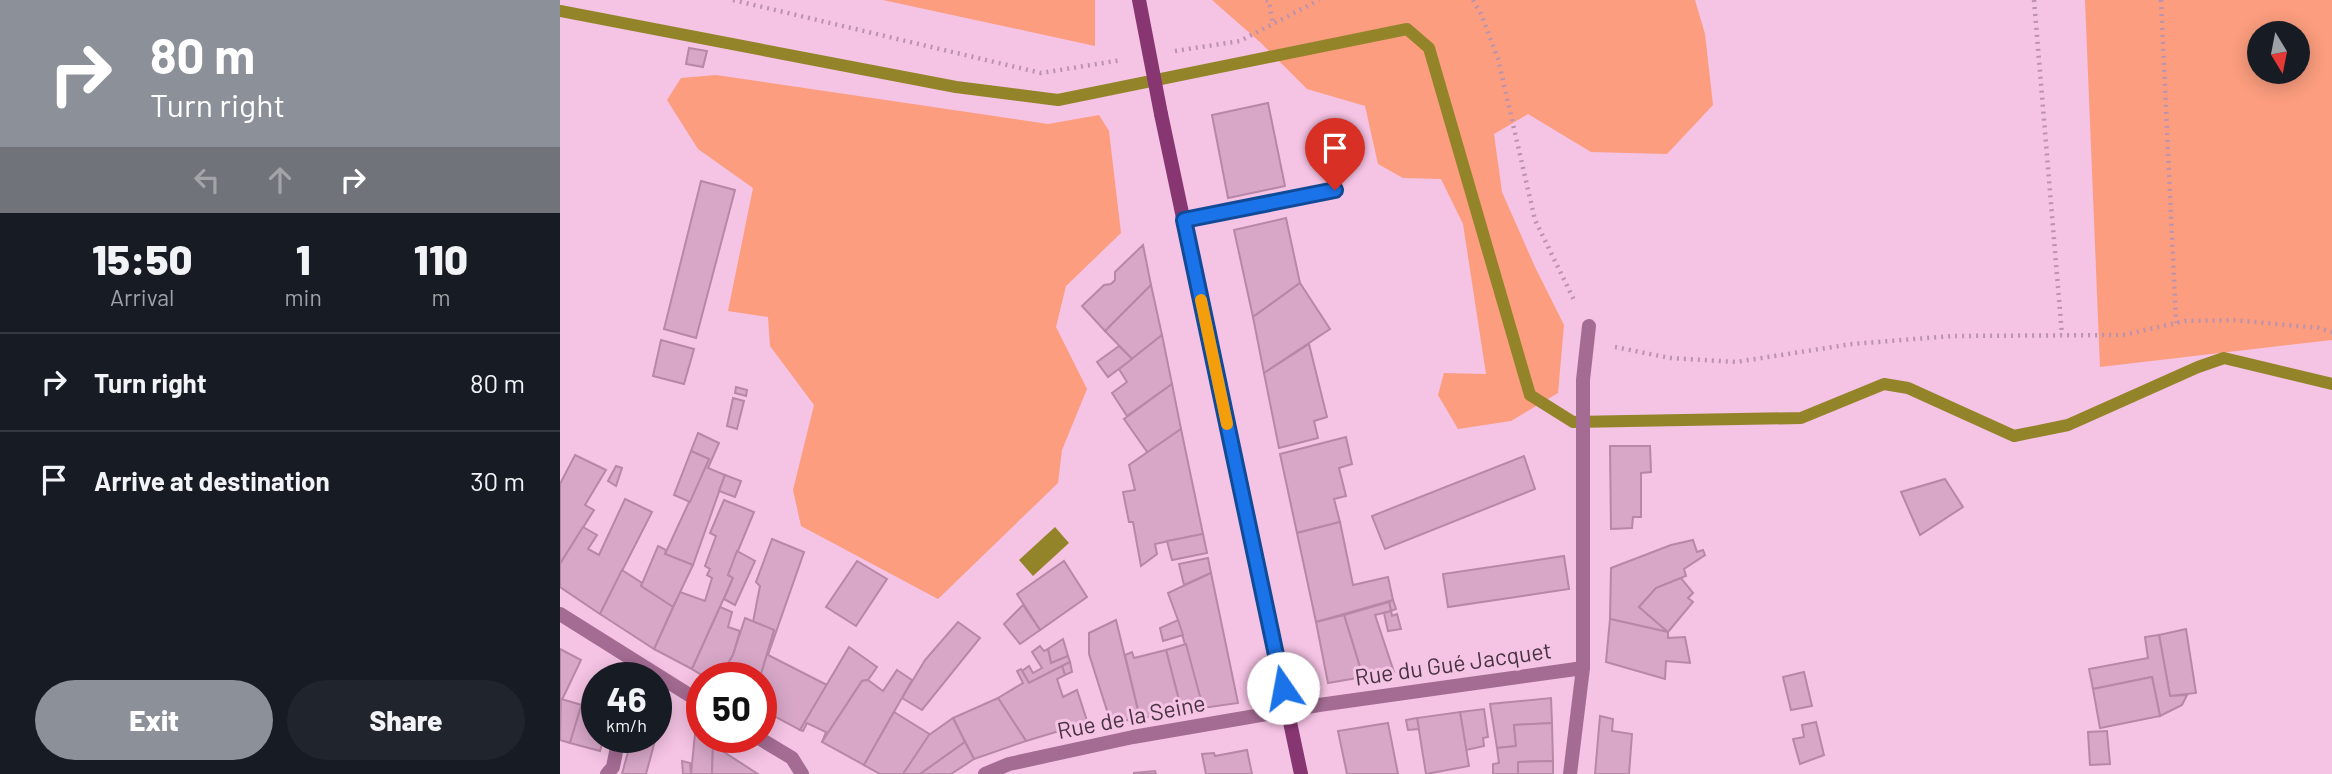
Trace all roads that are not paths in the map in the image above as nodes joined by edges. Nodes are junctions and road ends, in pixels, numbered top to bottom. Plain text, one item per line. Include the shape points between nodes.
1 (1139, 0) edge
2 (1335, 190) dead end
3 (1184, 220) junction
4 (1589, 326) road end
5 (560, 614) edge
6 (623, 662) edge
7 (1583, 668) junction
8 (1288, 710) junction
9 (777, 749) edge
10 (616, 753) edge
11 (607, 774) edge
12 (802, 774) edge
13 (985, 774) edge
14 (1301, 774) edge
15 (1570, 774) edge

1 - 3 main road, bridge
2 - 3 street
3 - 8 main road
4 - 7 street, Rue du Gué Jacquet via 1583,380
5 - 6 street
7 - 8 street, Rue du Gué Jacquet
7 - 15 street, Rue du Gué Jacquet
8 - 13 street, Rue de la Seine via 1133,737 1009,764
8 - 14 main road
9 - 12 street via 792,758
10 - 11 street

